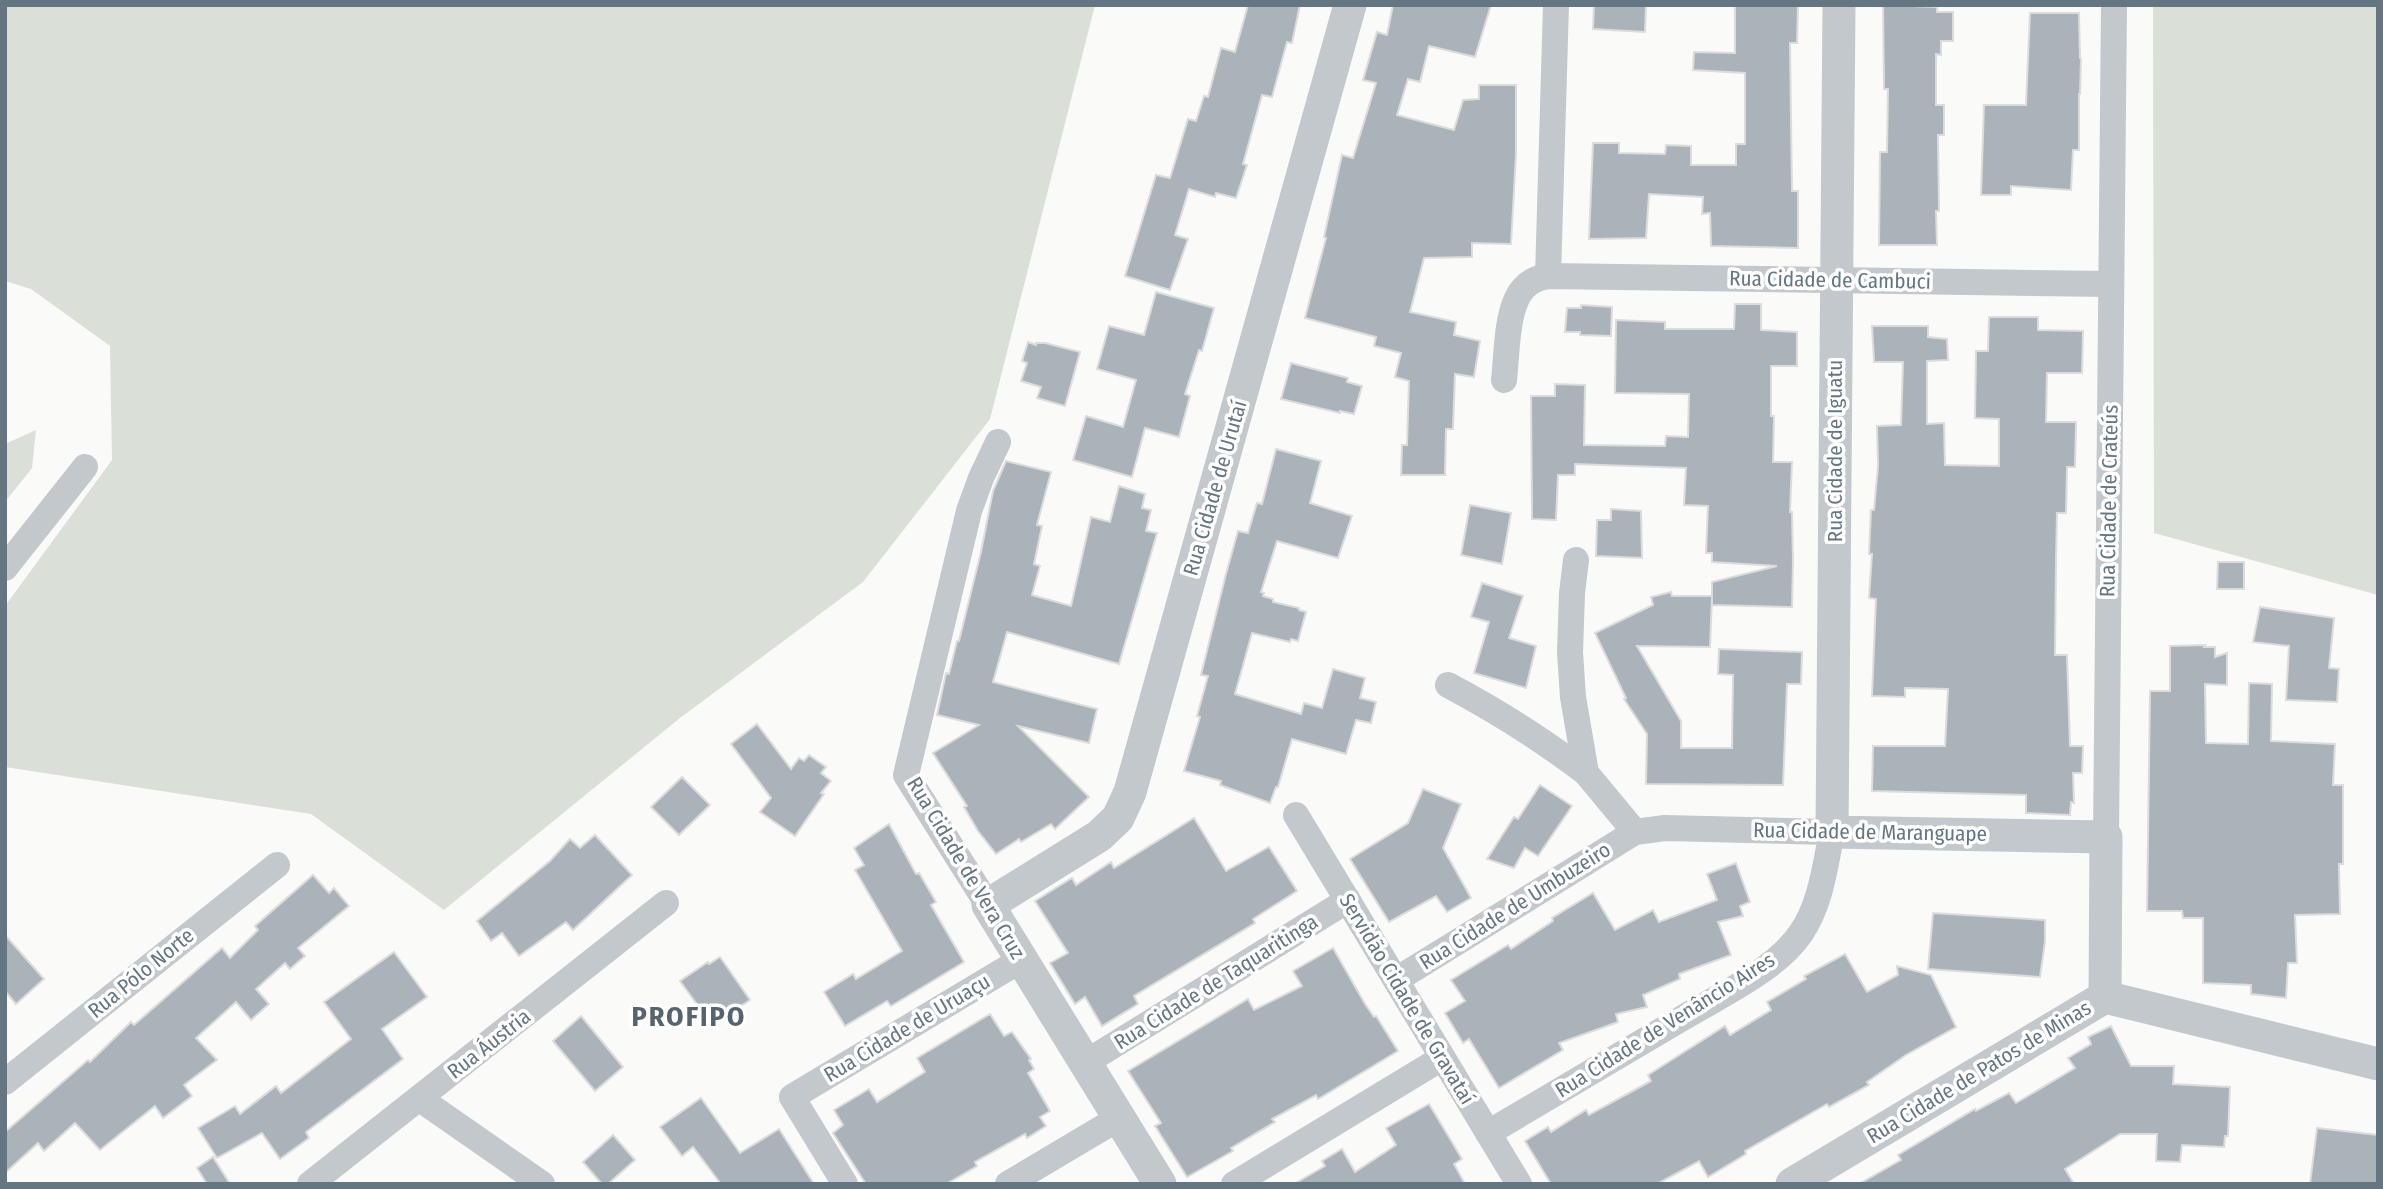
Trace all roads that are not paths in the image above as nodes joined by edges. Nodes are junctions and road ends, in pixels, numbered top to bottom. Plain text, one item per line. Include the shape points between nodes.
1 (1350, 5) edge
2 (1556, 5) edge
3 (1839, 5) edge
4 (2114, 5) edge
5 (1548, 275) junction
6 (1837, 280) junction
7 (2111, 284) junction
8 (1504, 380) dead end
9 (998, 442) dead end
10 (85, 467) dead end
11 (1576, 560) dead end
12 (5, 568) edge
13 (1448, 685) dead end
14 (1586, 773) junction
15 (1296, 815) dead end
16 (1635, 832) junction
17 (1832, 832) junction
18 (2106, 836) junction
19 (277, 864) dead end
20 (1818, 896) joint
21 (1348, 900) junction
22 (666, 903) dead end
23 (988, 905) junction
24 (1021, 960) junction
25 (1396, 980) junction
26 (2105, 997) junction
27 (1443, 1058) junction
28 (1085, 1063) junction
29 (2378, 1064) edge
30 (5, 1082) edge
31 (419, 1099) junction
32 (1119, 1118) junction
33 (1488, 1133) junction
34 (310, 1184) edge
35 (542, 1184) edge
36 (845, 1184) edge
37 (1008, 1184) edge
38 (1160, 1184) edge
39 (1234, 1184) edge
40 (1519, 1184) edge
41 (1792, 1184) edge

1 - 23 street, Rua Cidade de Urutaí via 1130,793 1118,818 1099,836
2 - 5 street
3 - 6 street, Rua Cidade de Iguatu
4 - 7 street, Rua Cidade de Crateús
5 - 6 street, Rua Cidade de Cambuci
5 - 8 street via 1522,289 1513,306
6 - 7 street, Rua Cidade de Cambuci
6 - 17 street, Rua Cidade de Iguatu
7 - 18 street, Rua Cidade de Crateús
9 - 23 street, Rua Cidade de Vera Cruz via 969,511 906,775
10 - 12 street
11 - 14 street via 1570,652
13 - 14 street via 1550,745
14 - 16 street
15 - 21 street, Servidão Cidade de Gravataí
16 - 17 street, Rua Cidade de Maranguape via 1665,828
16 - 25 street, Rua Cidade de Umbuzeiro
17 - 18 street, Rua Cidade de Maranguape
17 - 20 street, Rua Cidade de Iguatu
18 - 26 street, Rua Cidade de Crateús
19 - 30 street, Rua Pólo Norte
20 - 33 street, Rua Cidade de Venâncio Aires via 1800,936 1766,967
21 - 25 street, Servidão Cidade de Gravataí
21 - 28 street, Rua Cidade de Taquaritinga
22 - 31 street, Rua Áustria
23 - 24 street, Rua Cidade de Vera Cruz
24 - 28 street, Rua Cidade de Vera Cruz
24 - 36 street, Rua Cidade de Uruaçu via 792,1097
25 - 27 street, Servidão Cidade de Gravataí
26 - 29 street, Rua Cidade de Patos de Minas
26 - 41 street, Rua Cidade de Patos de Minas
27 - 33 street, Servidão Cidade de Gravataí
27 - 39 street
28 - 32 street, Rua Cidade de Vera Cruz
31 - 34 street, Rua Áustria
31 - 35 street
32 - 37 street
32 - 38 street, Rua Cidade de Vera Cruz
33 - 40 street, Servidão Cidade de Gravataí

